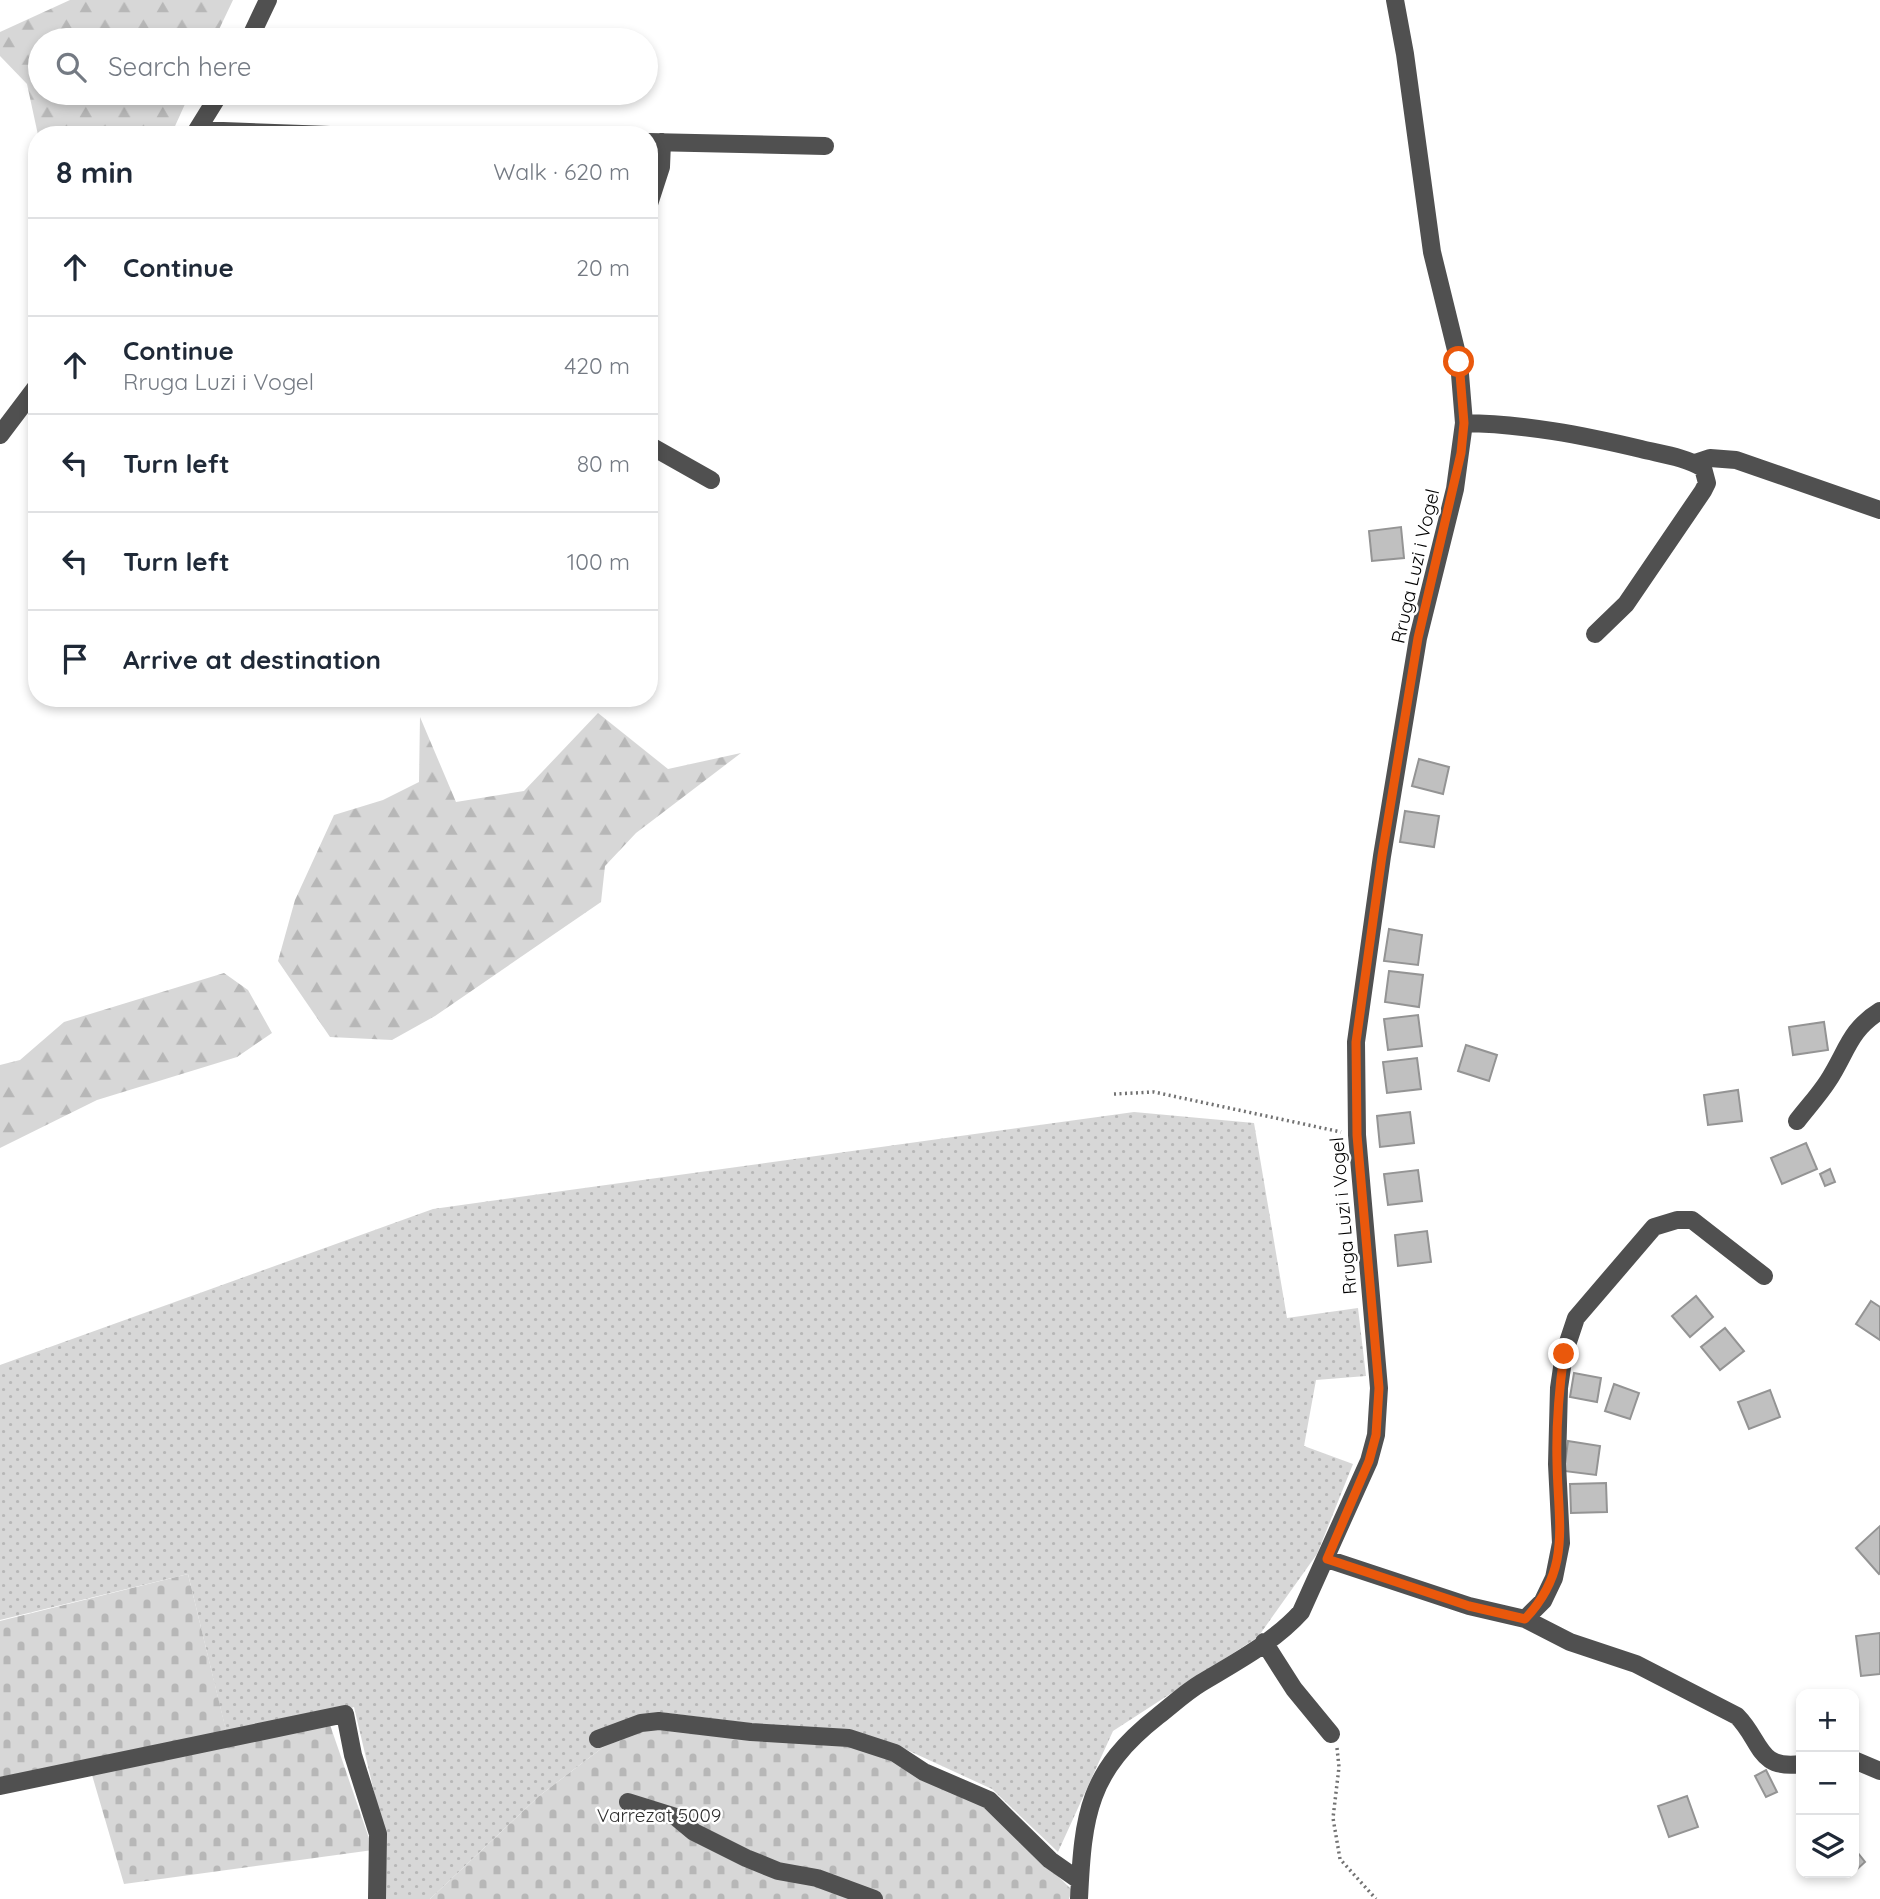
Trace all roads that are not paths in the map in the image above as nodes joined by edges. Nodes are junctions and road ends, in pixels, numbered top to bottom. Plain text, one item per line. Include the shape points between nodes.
1 (268, 0) edge
2 (1395, 0) edge
3 (255, 28) edge
4 (213, 105) edge
5 (200, 126) edge
6 (658, 142) edge
7 (825, 146) dead end
8 (658, 152) edge
9 (658, 176) edge
10 (28, 398) edge
11 (1464, 423) junction
12 (0, 435) edge
13 (658, 450) edge
14 (1695, 463) junction
15 (711, 480) dead end
16 (1880, 510) edge
17 (1595, 634) dead end
18 (1880, 1011) edge
19 (1797, 1121) dead end
20 (1764, 1276) dead end
21 (1327, 1559) junction
22 (1525, 1619) junction
23 (1265, 1642) junction
24 (1331, 1734) road end
25 (598, 1739) dead end
26 (1859, 1762) edge
27 (1796, 1764) edge
28 (1880, 1772) edge
29 (0, 1786) edge
30 (628, 1802) dead end
31 (1080, 1890) edge
32 (377, 1899) edge
33 (874, 1899) edge

1 - 3 street
2 - 11 street, Rruga Luzi i Vogel via 1432,252 1459,362
4 - 5 street
6 - 7 street
8 - 9 street
10 - 12 street
11 - 14 street via 1566,432
11 - 21 street, Rruga Luzi i Vogel via 1455,489 1418,638 1356,1042 1357,1135 1379,1413 1369,1461
13 - 15 street
14 - 16 street via 1710,458 1736,460
14 - 17 street via 1706,475 1703,491 1626,604
18 - 19 street via 1850,1036 1826,1084
20 - 22 street via 1692,1220 1677,1220 1654,1227 1576,1318 1564,1354 1558,1409 1561,1543 1555,1578 1543,1601
21 - 22 street via 1469,1606
21 - 23 street, Rruga Luzi i Vogel via 1301,1612
22 - 27 street via 1570,1642 1636,1664 1737,1716 1769,1761
23 - 24 street via 1294,1689
23 - 31 street, Rruga Luzi i Vogel via 1197,1685 1115,1754 1093,1796 1084,1830
25 - 31 street via 659,1721 849,1738 895,1753 923,1772 989,1800
26 - 28 street
29 - 32 street via 345,1714 378,1834
30 - 33 street via 676,1817 705,1838 767,1866

